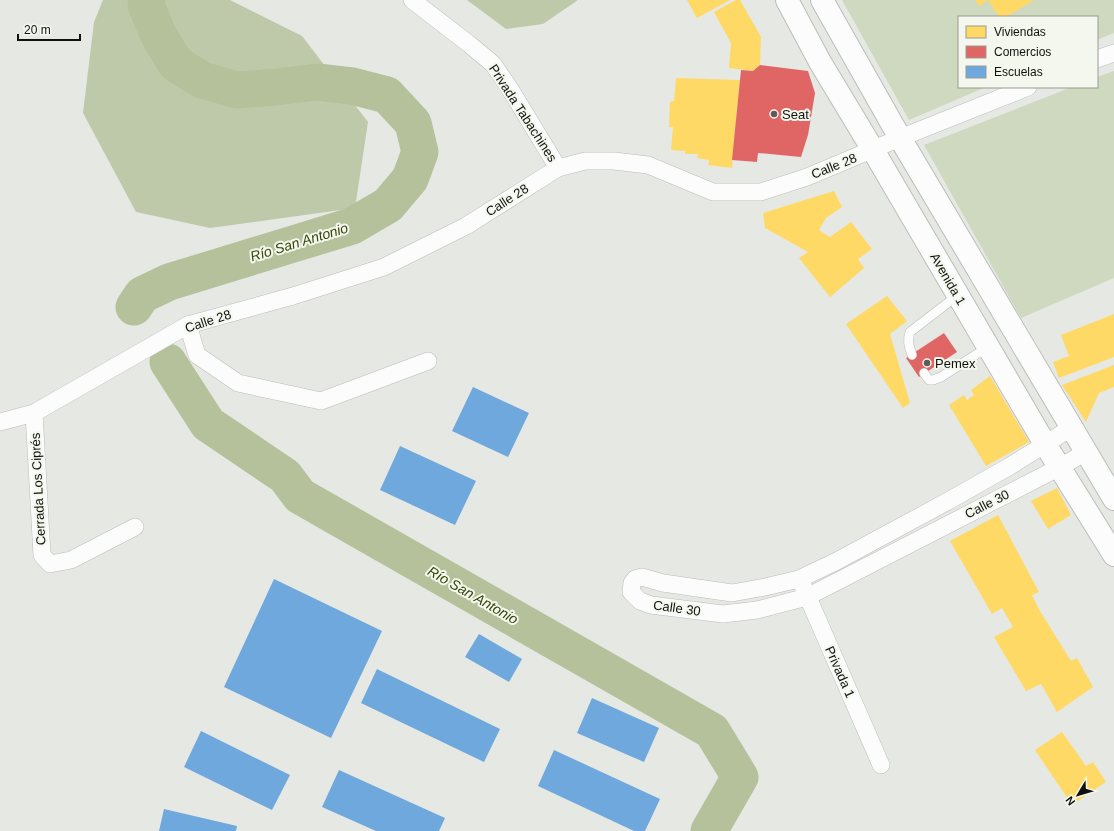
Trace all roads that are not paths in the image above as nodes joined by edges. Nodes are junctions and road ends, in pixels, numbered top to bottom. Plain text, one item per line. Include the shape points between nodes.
1 (412, 0) edge
2 (787, 0) edge
3 (822, 0) edge
4 (1114, 53) edge
5 (1098, 60) edge
6 (1025, 88) edge
7 (900, 138) junction
8 (874, 150) junction
9 (558, 168) junction
10 (958, 295) junction
11 (188, 325) junction
12 (988, 347) junction
13 (912, 355) dead end
14 (428, 361) dead end
15 (924, 373) dead end
16 (34, 413) junction
17 (0, 422) edge
18 (1071, 428) junction
19 (1045, 444) junction
20 (1086, 452) junction
21 (1060, 467) junction
22 (1114, 499) edge
23 (135, 526) dead end
24 (1114, 555) edge
25 (799, 579) junction
26 (807, 597) junction
27 (881, 765) dead end

1 - 9 street, Privada Tabachines via 493,64
2 - 8 main road, Avenida 1 via 820,62
3 - 7 main road
4 - 5 street
6 - 7 street, Calle 28
7 - 8 street, Calle 28
7 - 18 main road
8 - 9 street, Calle 28 via 761,192 713,192 648,165 585,161
8 - 10 main road, Avenida 1
9 - 11 street, Calle 28 via 466,226 384,267
10 - 12 main road, Avenida 1
10 - 13 lane via 910,332 908,344
11 - 14 street via 197,355 238,383 321,401
11 - 16 street, Calle 28
12 - 15 lane via 941,377 930,380
12 - 19 main road, Avenida 1
16 - 17 street, Calle 28
16 - 23 street, Cerrada Los Ciprés via 42,555 50,564 71,560
18 - 19 street, Calle 30
18 - 20 main road
19 - 21 main road, Avenida 1
19 - 25 street, Calle 30 via 950,500
20 - 21 street, Calle 30
20 - 22 main road
21 - 24 main road, Avenida 1
21 - 26 street, Calle 30
25 - 26 street, Privada 1
25 - 26 street, Calle 30 via 732,593 663,583 642,577 632,583 631,592 640,601 651,605 723,614 757,610
26 - 27 street, Privada 1

